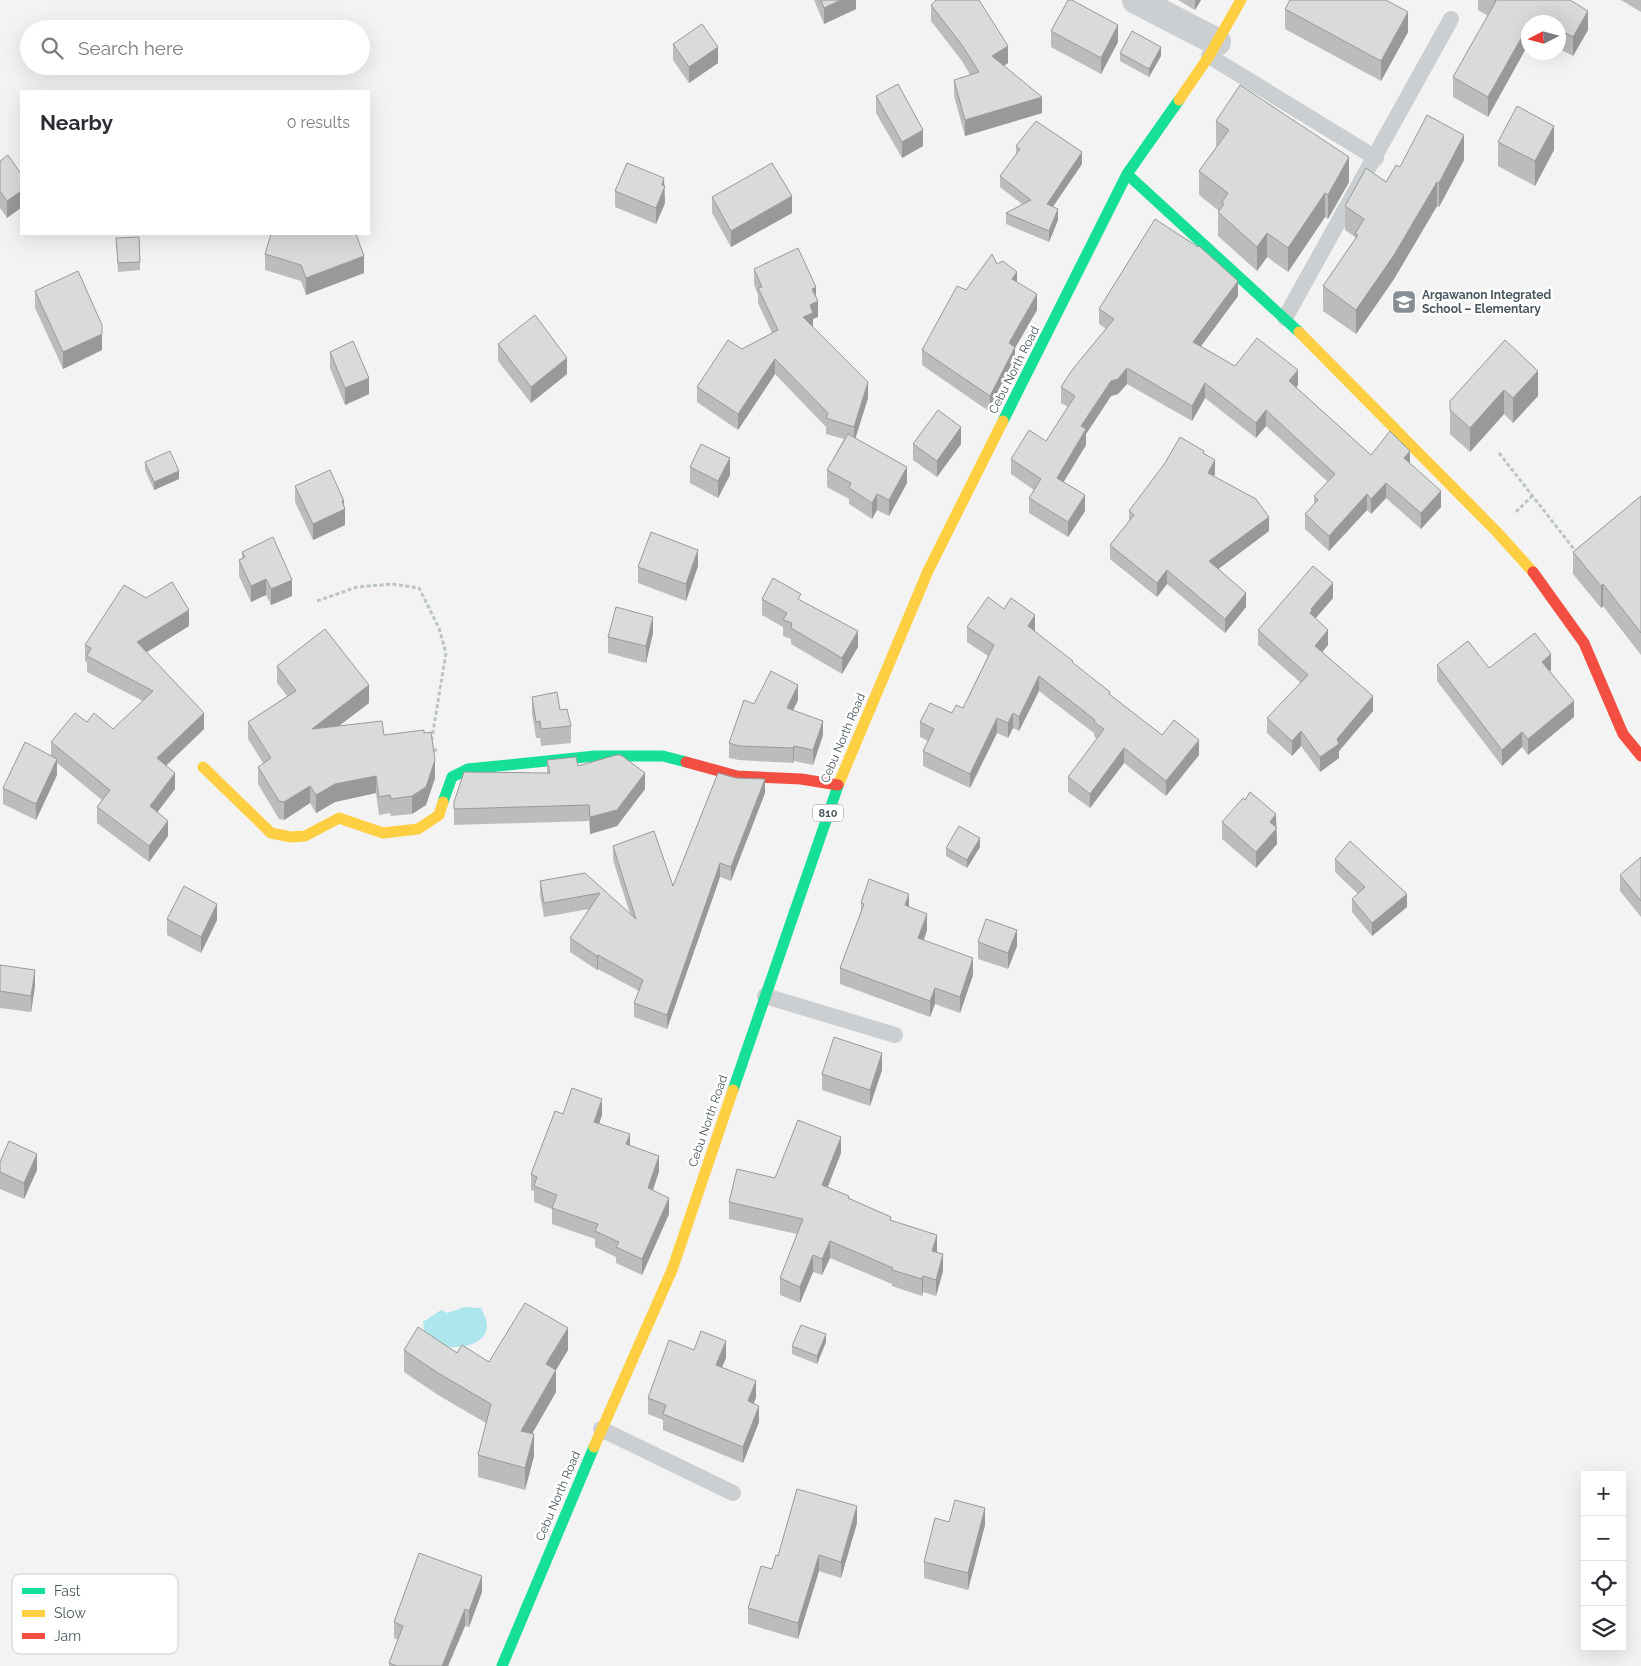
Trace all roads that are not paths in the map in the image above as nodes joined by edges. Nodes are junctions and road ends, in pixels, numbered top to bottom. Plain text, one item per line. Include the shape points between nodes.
1 (1136, 0) edge
2 (1241, 0) edge
3 (1451, 19) dead end
4 (1213, 49) junction
5 (1376, 158) junction
6 (1128, 174) junction
7 (1286, 318) junction
8 (1641, 756) edge
9 (202, 767) dead end
10 (838, 785) junction
11 (765, 996) junction
12 (894, 1035) dead end
13 (601, 1429) junction
14 (733, 1493) dead end
15 (502, 1666) edge

1 - 4 street
2 - 4 main road, Cebu North Road / 810
3 - 5 lane
4 - 5 lane
4 - 6 main road, Cebu North Road / 810
5 - 7 lane
6 - 7 main road
6 - 10 main road, Cebu North Road / 810 via 928,571
7 - 8 main road via 1533,572 1584,642 1623,734
9 - 10 main road via 272,833 291,837 305,836 339,818 384,833 418,829 439,815 452,777 468,769 595,756 663,756 737,776
10 - 11 main road, Cebu North Road / 810
11 - 12 lane
11 - 13 main road, Cebu North Road / 810 via 672,1270
13 - 14 lane
13 - 15 main road, Cebu North Road / 810

